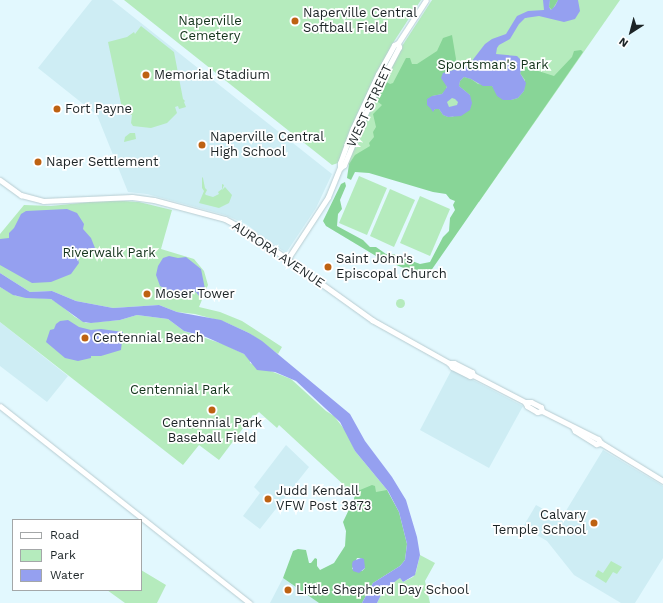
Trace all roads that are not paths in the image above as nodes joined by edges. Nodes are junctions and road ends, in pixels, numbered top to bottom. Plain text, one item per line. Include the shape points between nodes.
1 (426, 0) edge
2 (0, 180) edge
3 (287, 260) junction
4 (0, 406) edge
5 (663, 481) edge
6 (248, 603) edge

1 - 3 main road, WEST STREET via 398,43 399,47 369,103 344,165 340,168 322,208
2 - 3 main road, AURORA AVENUE via 21,195 42,201 132,197 213,216 244,229
3 - 5 main road, AURORA AVENUE via 372,320 449,363 472,372 473,375 525,402 537,412 542,411 573,427 575,431 596,444 600,443
4 - 6 main road

